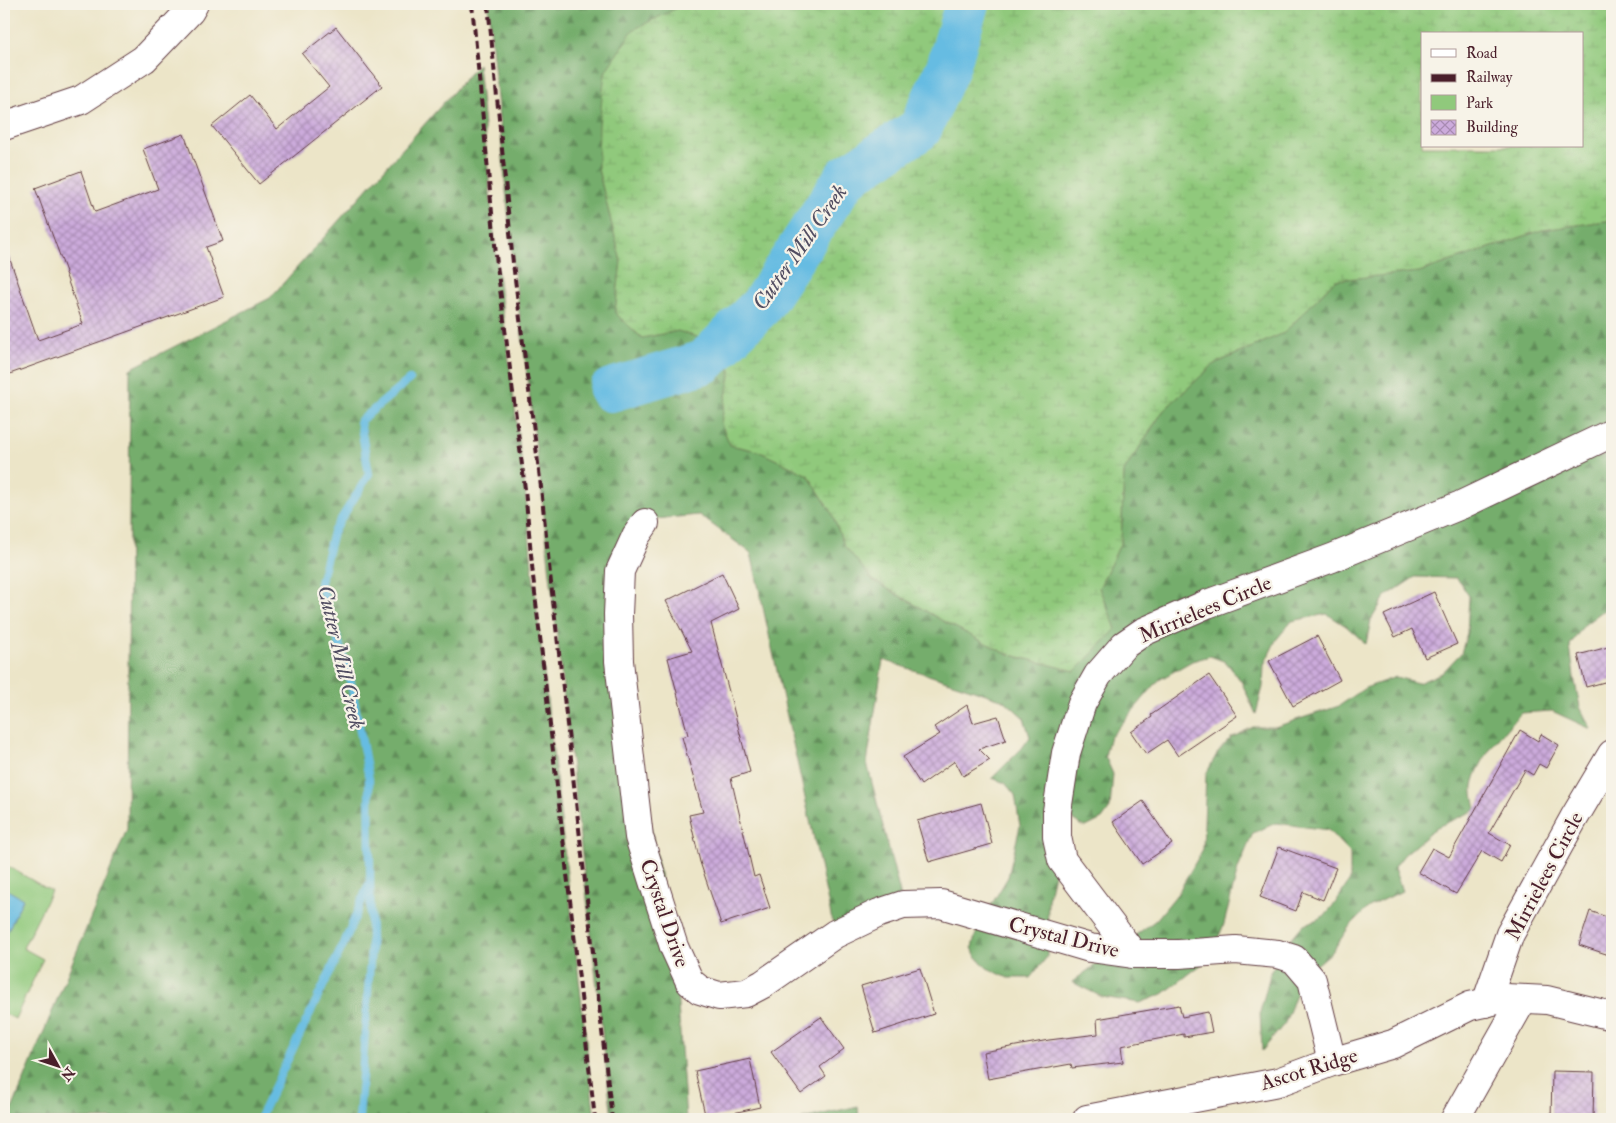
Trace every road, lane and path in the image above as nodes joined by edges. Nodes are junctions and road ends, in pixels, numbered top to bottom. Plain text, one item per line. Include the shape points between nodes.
1 (194, 4) edge
2 (4, 126) edge
3 (1612, 433) edge
4 (645, 523) dead end
5 (1612, 754) edge
6 (1133, 954) junction
7 (1523, 999) junction
8 (1486, 1002) junction
9 (1612, 1016) edge
10 (1332, 1062) junction
11 (1087, 1119) edge
12 (1455, 1119) edge

1 - 2 street via 144,59 82,100
3 - 6 street, Mirrielees Circle via 1461,504 1332,558 1207,604 1143,632 1124,645 1098,675 1082,702 1066,753 1057,811 1057,837 1062,860
4 - 6 street, Crystal Drive via 620,571 618,661 639,837 674,947 690,982 700,990 719,996 746,993 835,934 903,905 941,904 1090,948
5 - 8 street, Mirrielees Circle via 1510,934
6 - 10 street via 1236,950 1294,959 1312,980
7 - 8 street, Ascot Ridge
7 - 9 street, Ascot Ridge via 1547,1000
7 - 12 street
8 - 10 street, Ascot Ridge via 1449,1015 1393,1044
10 - 11 street, Ascot Ridge via 1278,1082

